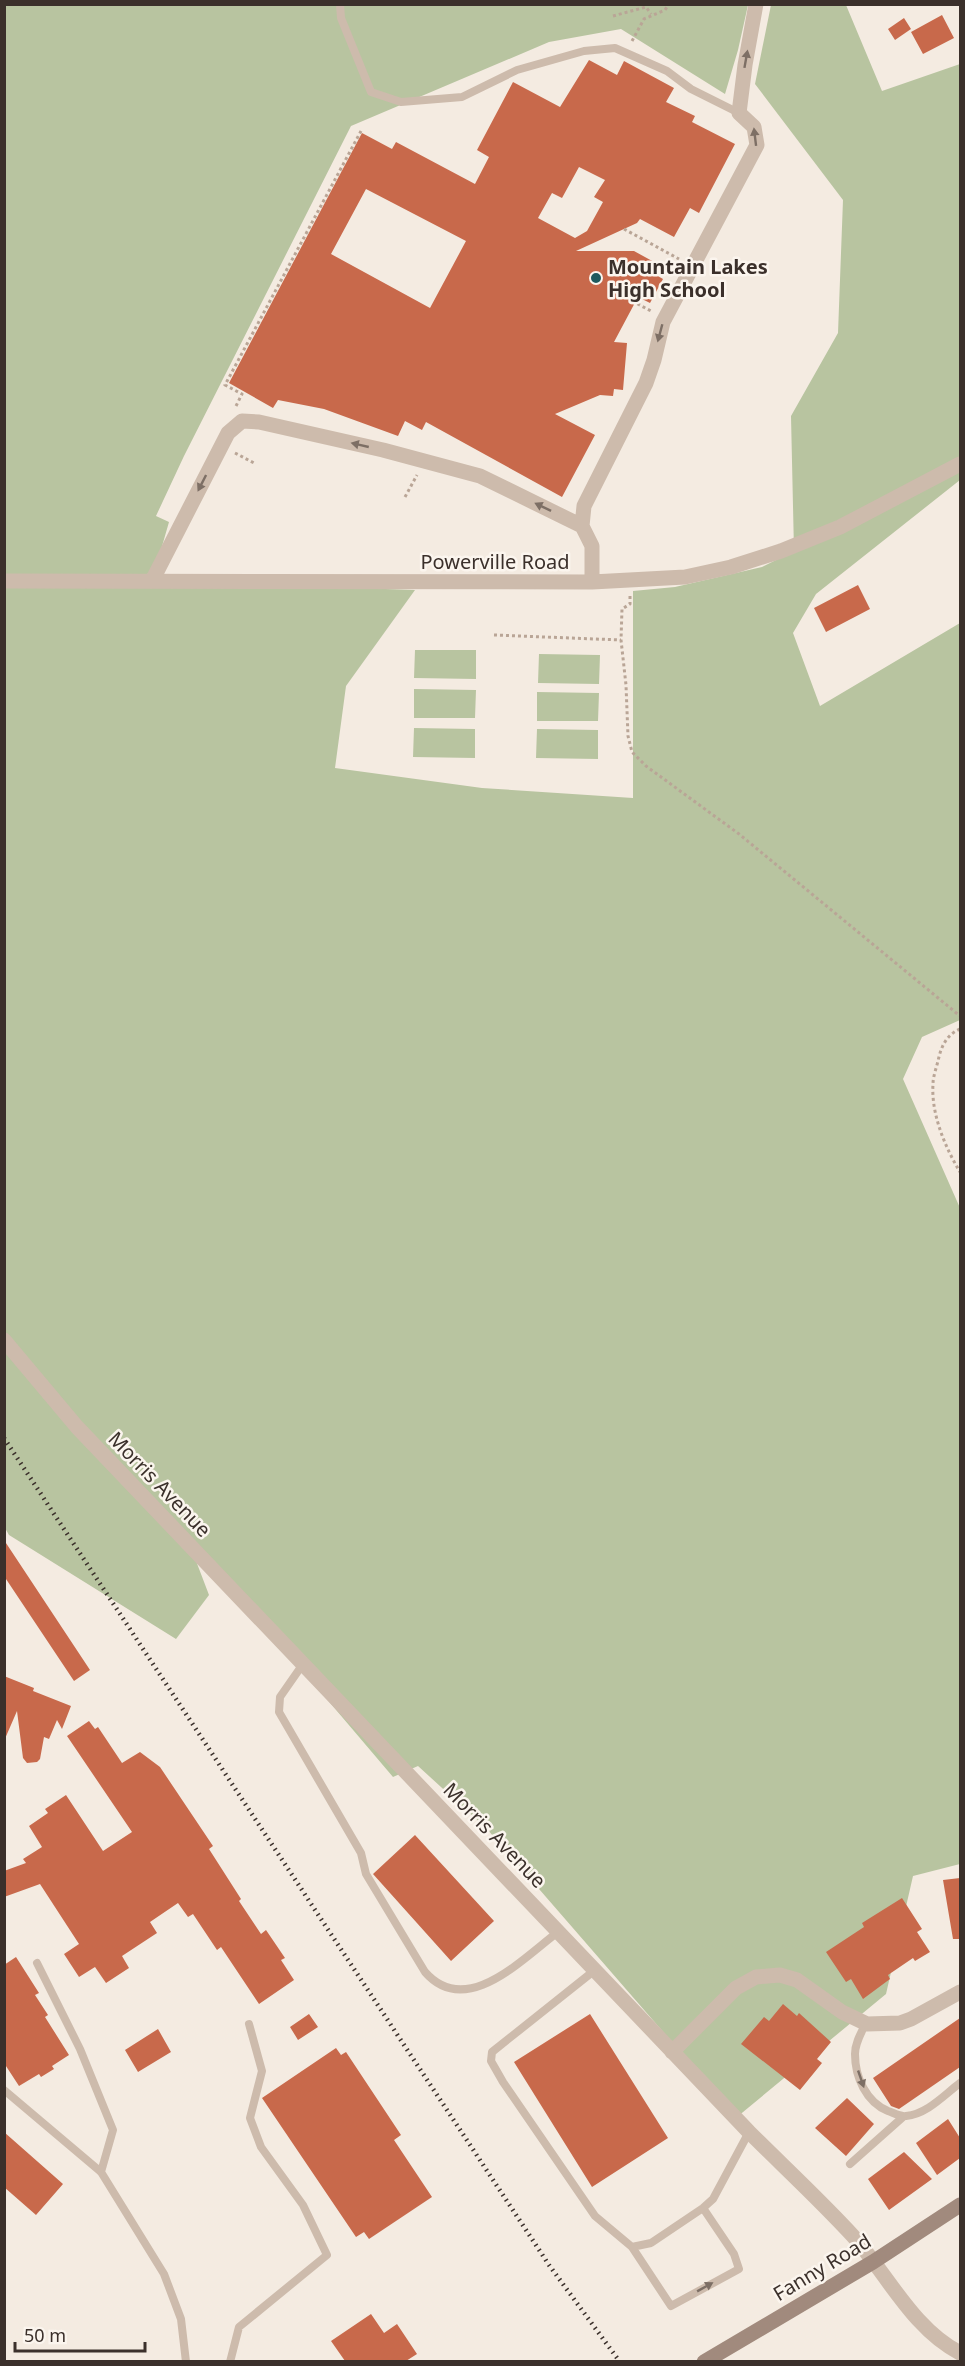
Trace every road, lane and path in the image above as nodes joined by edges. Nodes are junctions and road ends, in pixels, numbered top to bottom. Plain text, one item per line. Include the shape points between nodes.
1 (340, 4) edge
2 (669, 4) edge
3 (756, 4) edge
4 (651, 14) junction
5 (614, 16) dead end
6 (634, 34) dead end
7 (739, 113) junction
8 (361, 131) dead end
9 (624, 229) dead end
10 (680, 260) dead end
11 (632, 301) dead end
12 (653, 312) dead end
13 (234, 408) dead end
14 (231, 450) dead end
15 (254, 463) dead end
16 (960, 464) edge
17 (420, 468) dead end
18 (405, 496) dead end
19 (582, 526) junction
20 (4, 581) edge
21 (152, 581) junction
22 (592, 582) junction
23 (631, 591) dead end
24 (494, 635) dead end
25 (621, 640) junction
26 (960, 1016) edge
27 (960, 1029) edge
28 (960, 1172) edge
29 (4, 1340) edge
30 (303, 1664) junction
31 (558, 1932) junction
32 (37, 1963) dead end
33 (595, 1970) junction
34 (960, 1992) edge
35 (866, 2023) junction
36 (249, 2024) dead end
37 (672, 2052) junction
38 (960, 2083) edge
39 (4, 2090) edge
40 (903, 2117) junction
41 (749, 2132) junction
42 (850, 2164) dead end
43 (101, 2172) junction
44 (960, 2205) edge
45 (703, 2208) junction
46 (632, 2247) junction
47 (873, 2262) junction
48 (960, 2353) edge
49 (186, 2361) edge
50 (230, 2361) edge
51 (704, 2361) edge

1 - 7 lane via 341,18 371,92 401,102 462,97 517,70 584,51 615,48 667,71 691,89
2 - 4 path via 665,10
7 -> 3 street
4 - 5 path via 646,7
4 - 6 path
7 - 19 street via 754,127 757,145 663,322 646,383 584,506
8 - 13 path via 225,384 242,394
9 - 10 path
11 - 12 path
14 - 15 path
16 - 22 street, Powerville Road via 840,527 781,551 685,577
17 - 18 path
19 -> 21 street via 480,476 375,448 242,421 228,433
19 - 22 street via 592,546
20 - 21 street, Powerville Road
21 - 22 street, Powerville Road
23 - 25 path via 630,604 622,609
24 - 25 path
25 - 26 path via 632,752 739,834
27 - 28 path via 951,1033 941,1048 933,1084 936,1116
29 - 30 street, Morris Avenue via 77,1427
30 - 31 street, Morris Avenue
30 - 31 lane via 279,1697 279,1713 361,1853 366,1874 434,1983 448,1989 468,1990 487,1985
31 - 33 street, Morris Avenue
32 - 43 lane via 80,2049 113,2130
33 - 37 street, Morris Avenue
33 - 46 lane via 492,2052 491,2061 595,2216
34 - 35 street via 900,2023
35 - 37 street via 842,2012 797,1980 780,1975 756,1977 736,1988
35 -> 40 lane via 855,2054 859,2079 871,2101
36 - 50 lane via 262,2071 250,2118 261,2147 303,2205 327,2255 239,2327
37 - 41 street, Morris Avenue
38 - 40 lane via 921,2113
39 - 43 lane
40 - 42 lane
41 - 45 lane via 713,2199
41 - 47 street, Morris Avenue via 853,2236
43 - 49 lane via 164,2274 181,2319
44 - 47 main road, Fanny Road
45 - 46 lane via 651,2243
46 -> 45 lane via 671,2306 739,2269 734,2254
47 - 48 street, Morris Avenue via 920,2321
47 - 51 main road, Fanny Road

